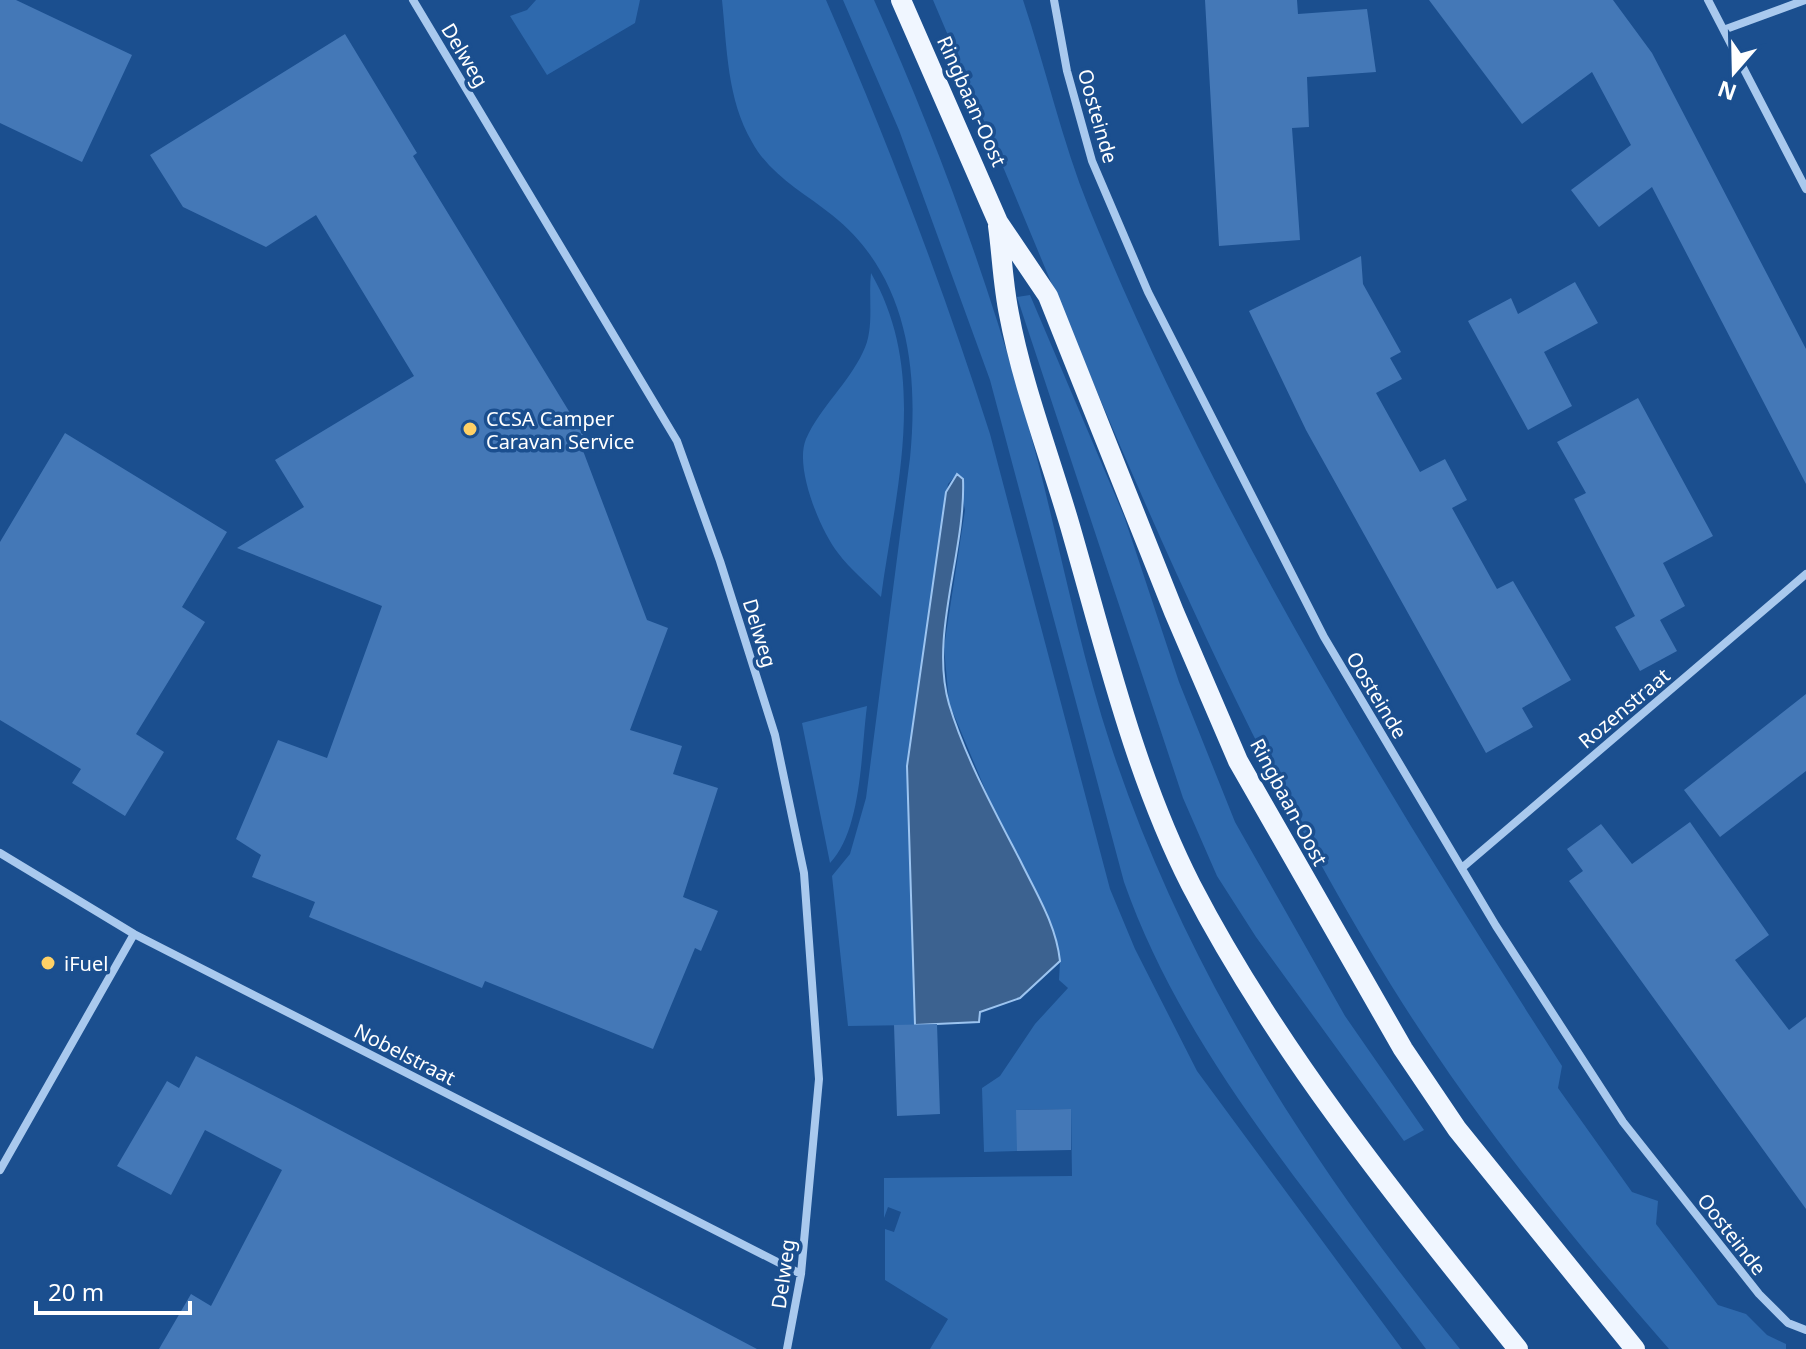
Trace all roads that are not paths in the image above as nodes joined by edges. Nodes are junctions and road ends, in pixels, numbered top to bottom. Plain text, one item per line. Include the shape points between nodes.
1 (413, 0) edge
2 (901, 0) edge
3 (1054, 0) edge
4 (1708, 0) edge
5 (1805, 0) edge
6 (1726, 29) junction
7 (1806, 189) edge
8 (998, 222) junction
9 (1806, 574) edge
10 (0, 853) edge
11 (1463, 867) junction
12 (134, 934) junction
13 (0, 1170) edge
14 (801, 1274) junction
15 (1806, 1330) edge
16 (787, 1349) edge
17 (1518, 1349) edge
18 (1635, 1349) edge

1 - 14 street, Delweg via 677,441 775,735 804,873 819,1079
2 - 8 main road, Ringbaan-Oost
3 - 11 street, Oosteinde via 1092,161 1148,292 1324,637
4 - 6 street
5 - 6 street
6 - 7 street
8 - 17 main road, Ringbaan-Oost via 1009,314 1116,688 1150,791 1191,884 1319,1090 1398,1200
8 - 18 main road, Ringbaan-Oost via 1048,296 1232,748 1309,890 1457,1129
9 - 11 street, Rozenstraat
10 - 12 street, Nobelstraat
11 - 15 street, Oosteinde via 1623,1122 1759,1294 1788,1323
12 - 13 street
12 - 14 street, Nobelstraat
14 - 16 street, Delweg

